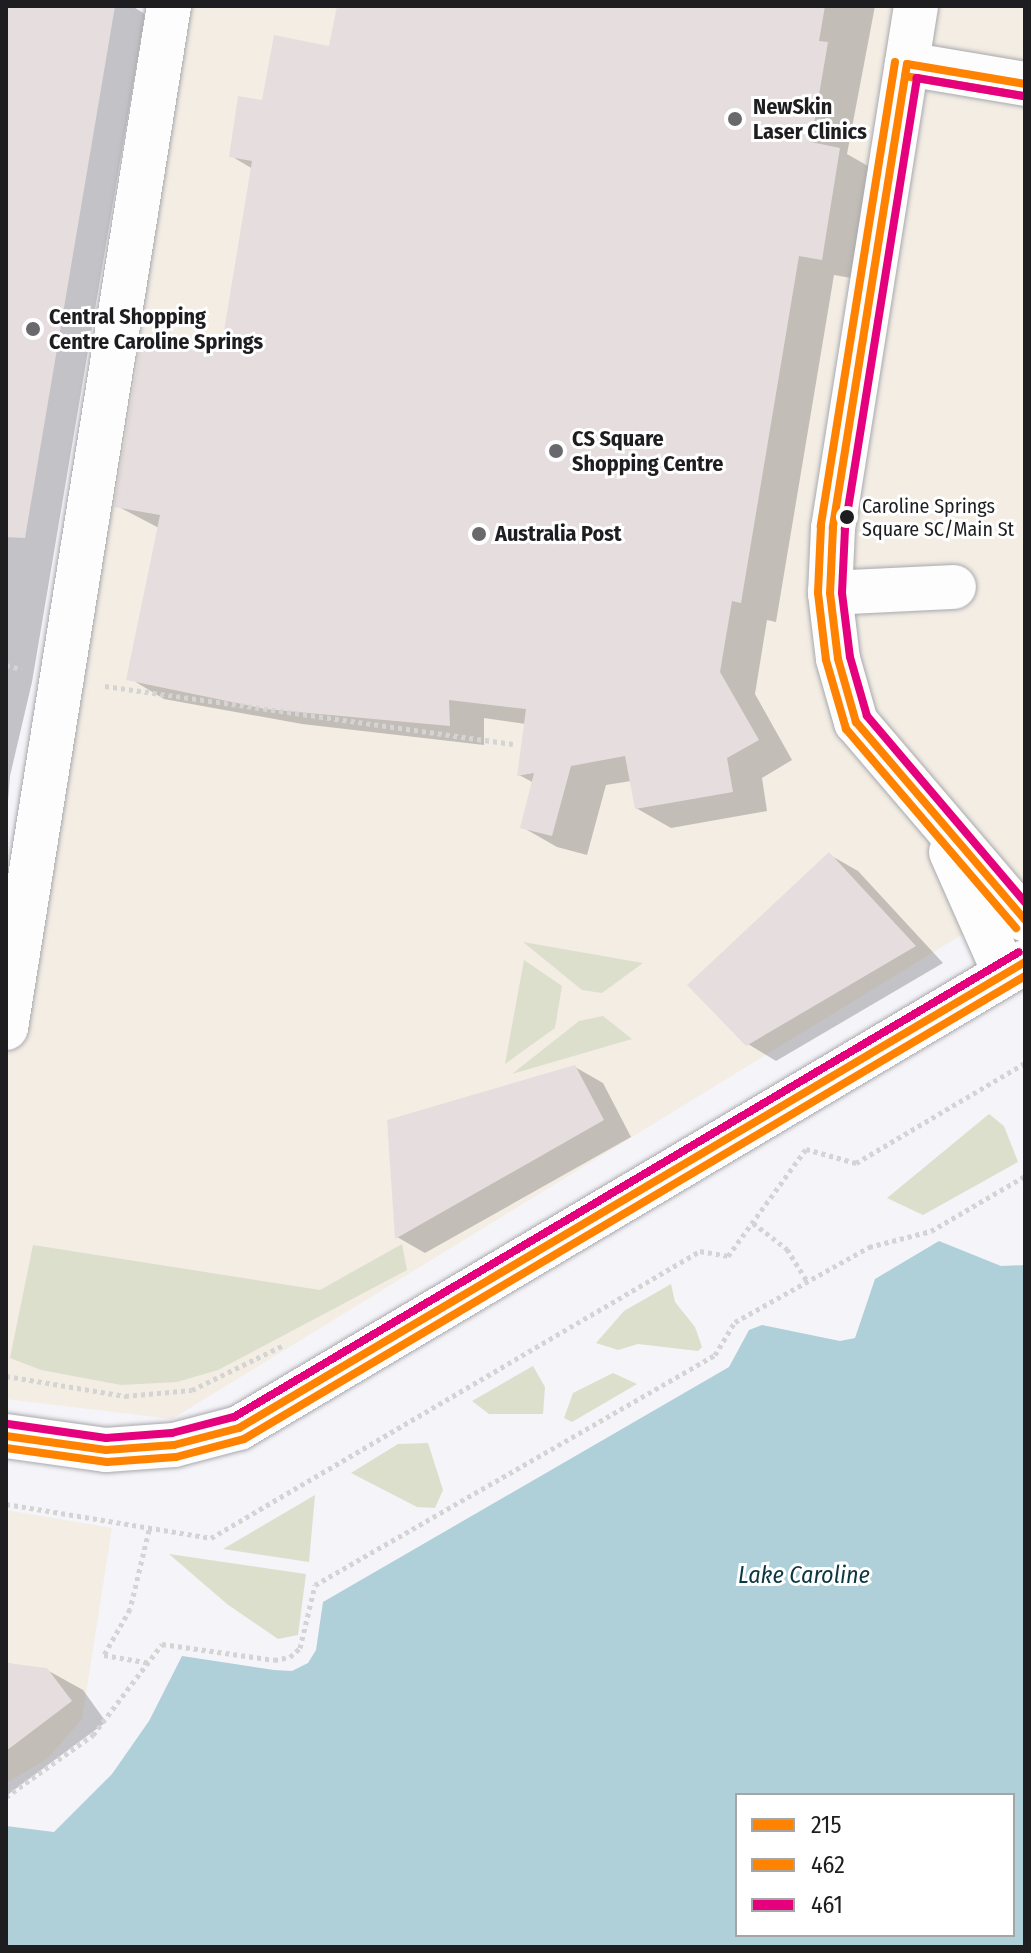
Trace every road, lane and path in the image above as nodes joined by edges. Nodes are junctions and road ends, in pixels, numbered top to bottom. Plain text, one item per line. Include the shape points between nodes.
1 (169, 6) edge
2 (916, 6) edge
3 (907, 64) junction
4 (1025, 84) edge
5 (954, 587) dead end
6 (830, 593) junction
7 (6, 665) edge
8 (61, 679) junction
9 (513, 744) dead end
10 (937, 816) junction
11 (1025, 920) edge
12 (1015, 968) edge
13 (6, 1028) edge
14 (1025, 1063) edge
15 (1025, 1176) edge
16 (753, 1223) junction
17 (808, 1282) junction
18 (290, 1342) dead end
19 (6, 1376) edge
20 (6, 1436) edge
21 (6, 1504) edge
22 (149, 1530) junction
23 (150, 1663) junction
24 (6, 1797) edge

1 - 8 street
2 - 3 street
3 - 4 street
3 - 6 street via 833,528
5 - 6 street
6 - 10 street via 838,659 856,722
7 - 8 path
8 - 9 path
8 - 13 street
10 - 11 street
10 - 12 street
12 - 20 street via 239,1428 174,1445 106,1450
14 - 16 path via 856,1163 806,1149
15 - 17 path via 931,1231 869,1247
16 - 17 path via 787,1249
16 - 22 path via 728,1256 700,1251 211,1538
17 - 23 path via 735,1322 715,1355 315,1585 300,1648 290,1657 274,1660 162,1644
18 - 19 path via 192,1390 125,1396
21 - 22 path
22 - 23 path via 130,1609 104,1655
23 - 24 path via 93,1735

